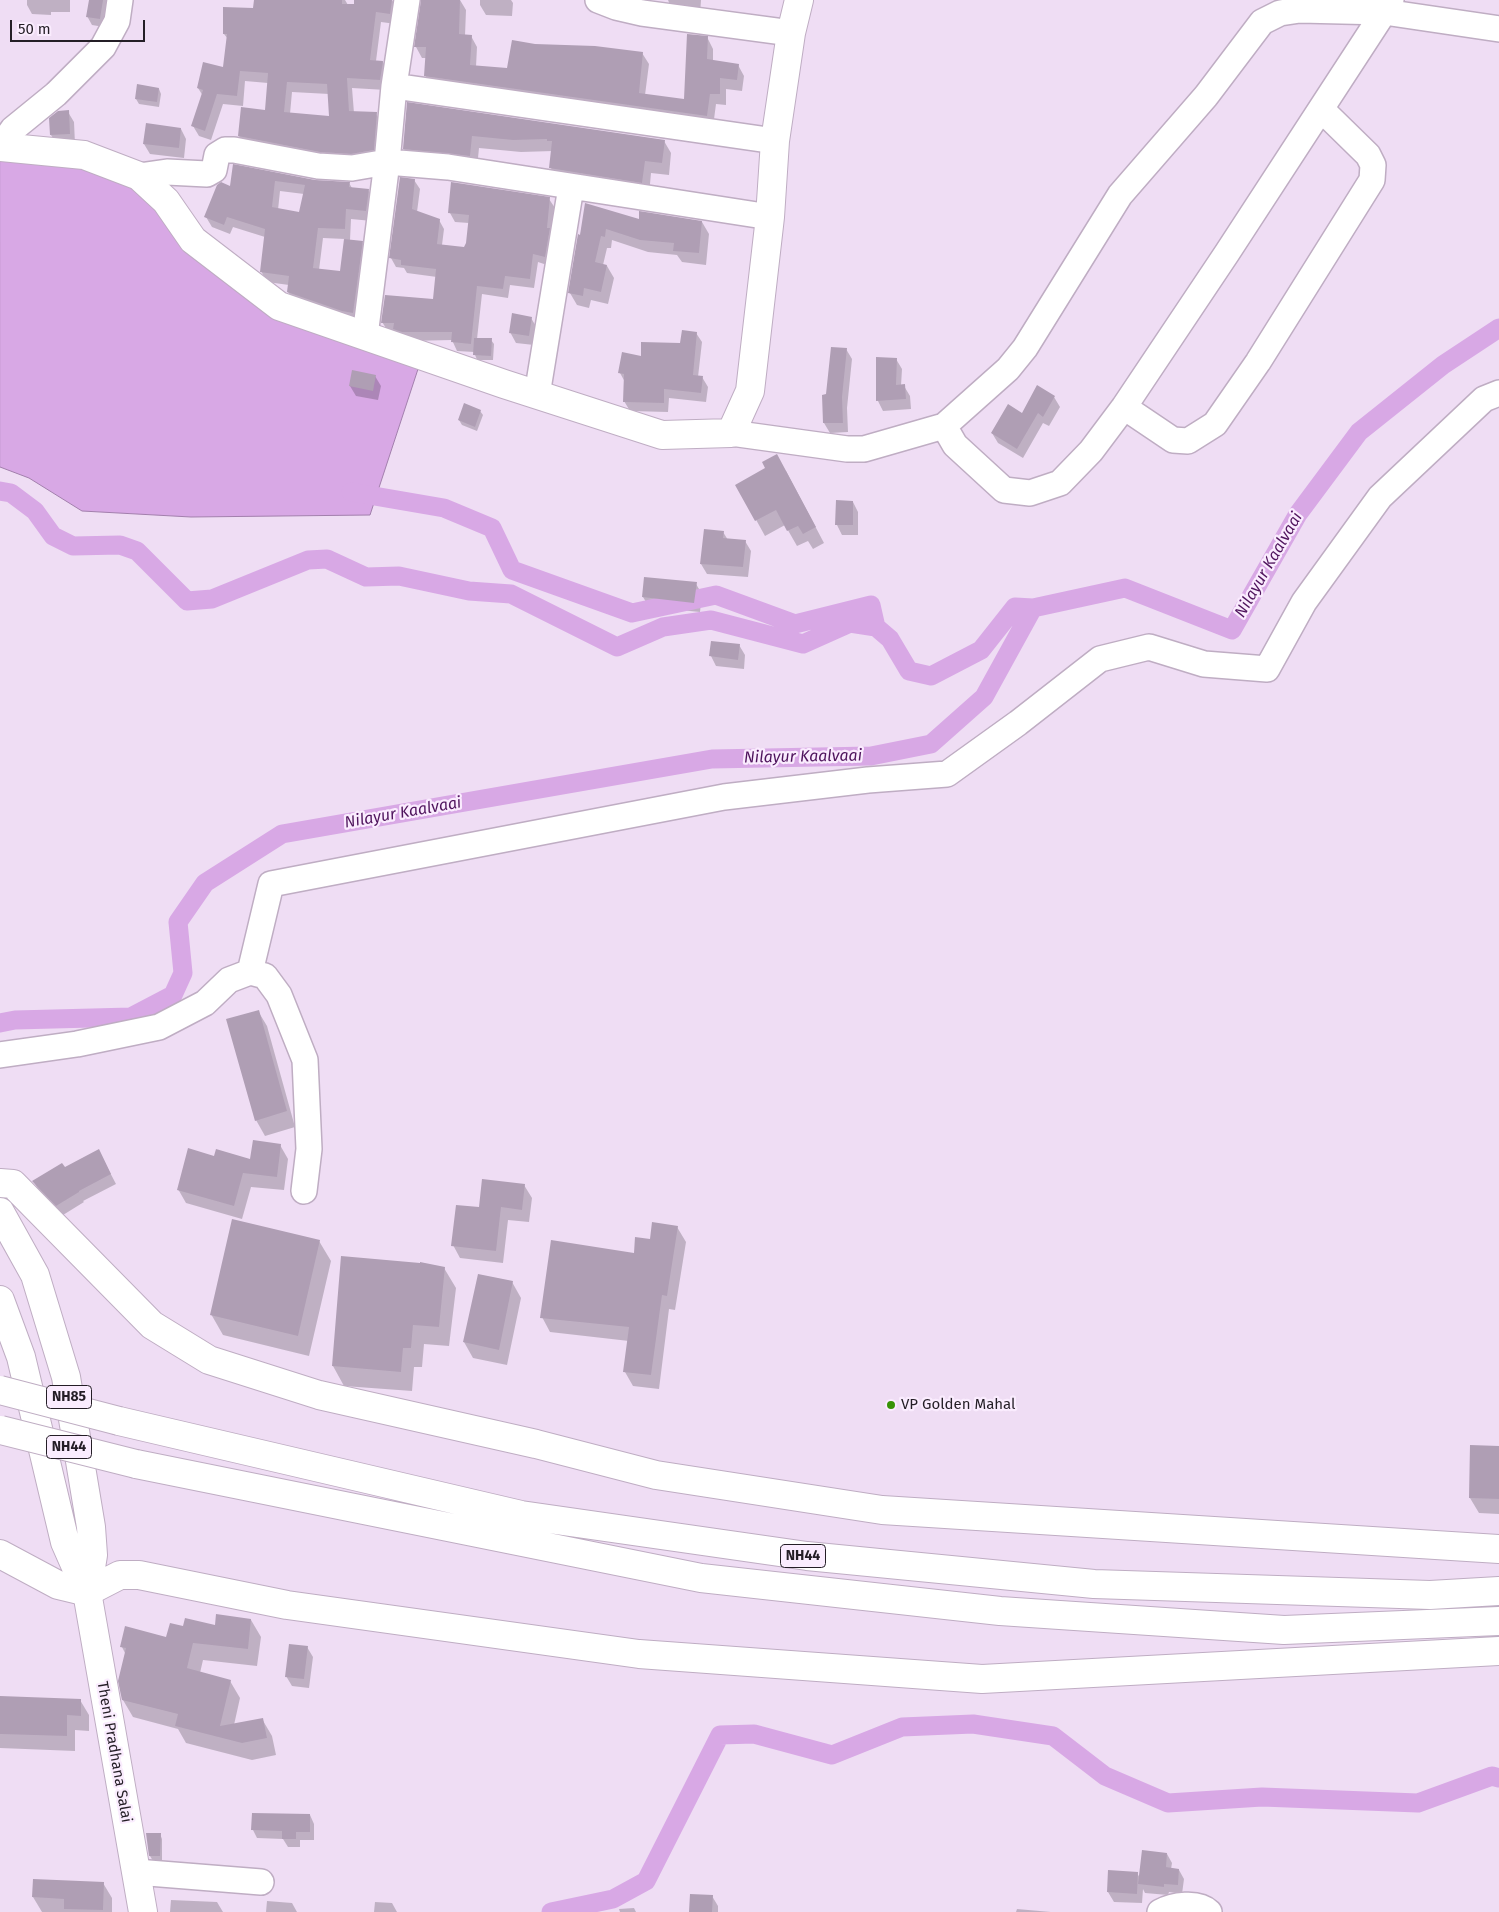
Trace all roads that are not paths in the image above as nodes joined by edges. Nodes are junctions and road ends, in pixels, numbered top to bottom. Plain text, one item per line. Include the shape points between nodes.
1 (120, 0) edge
2 (407, 0) edge
3 (598, 0) edge
4 (799, 0) edge
5 (1388, 6) edge
6 (1499, 29) edge
7 (791, 33) junction
8 (394, 86) junction
9 (1321, 110) junction
10 (775, 141) junction
11 (0, 147) edge
12 (387, 162) junction
13 (139, 176) junction
14 (571, 186) junction
15 (770, 217) junction
16 (365, 336) junction
17 (1499, 393) edge
18 (537, 394) junction
19 (1124, 408) junction
20 (944, 426) junction
21 (731, 433) junction
22 (250, 972) junction
23 (0, 1055) edge
24 (0, 1183) edge
25 (304, 1191) dead end
26 (0, 1212) edge
27 (0, 1300) edge
28 (0, 1390) edge
29 (1, 1429) edge
30 (1499, 1549) edge
31 (0, 1554) edge
32 (1499, 1590) edge
33 (86, 1592) junction
34 (1499, 1621) edge
35 (1499, 1651) edge
36 (136, 1872) junction
37 (261, 1882) dead end
38 (143, 1912) edge
39 (1160, 1912) edge
40 (1209, 1912) edge

1 - 11 street via 117,21 103,47 56,94 13,130
2 - 8 street
3 - 7 street via 642,13
4 - 7 main road
5 - 6 street
5 - 9 street
5 - 20 street via 1300,10 1280,13 1262,22 1206,96 1120,195 1025,348 1008,369
7 - 10 main road
8 - 10 street
8 - 12 street
9 - 19 street
9 - 19 street via 1368,154 1373,165 1372,180 1258,362 1215,424 1188,441 1173,440
10 - 15 main road
11 - 13 main road via 84,154
12 - 13 street via 343,168 225,150 218,155 214,170 207,174 167,172
12 - 14 street via 448,167
12 - 16 street
13 - 16 main road via 166,201 193,240 279,306
14 - 15 street
14 - 18 street
15 - 21 main road via 750,391
16 - 18 main road
17 - 22 street via 1484,400 1380,497 1304,602 1267,669 1204,664 1149,646 1100,660 947,774 724,797 270,884
18 - 21 main road via 662,435
19 - 20 street via 1091,451 1060,483 1030,493 1004,490 955,444
20 - 21 street via 864,448 847,449
22 - 23 street via 228,980 205,1003 159,1027 77,1044
22 - 25 street via 265,976 279,995 305,1060 309,1148
24 - 30 main road via 13,1184 152,1325 209,1360 319,1395 656,1475 882,1510
26 - 33 main road, Theni Pradhana Salai / NH85 via 36,1275 66,1377 91,1527 93,1555
27 - 33 main road, Theni Pradhana Salai / NH85 via 21,1357 65,1542
28 - 32 main road, NH44, bridge via 521,1515 807,1556 1094,1584 1430,1595
29 - 34 main road, NH44, bridge via 136,1464 701,1578 1000,1611 1284,1630
31 - 33 main road via 58,1585
33 - 35 main road via 120,1575 139,1574 287,1605 639,1654 982,1679
33 - 36 main road, Theni Pradhana Salai
36 - 37 street
36 - 38 main road, Theni Pradhana Salai
39 - 40 street via 1170,1907 1186,1906 1200,1906

